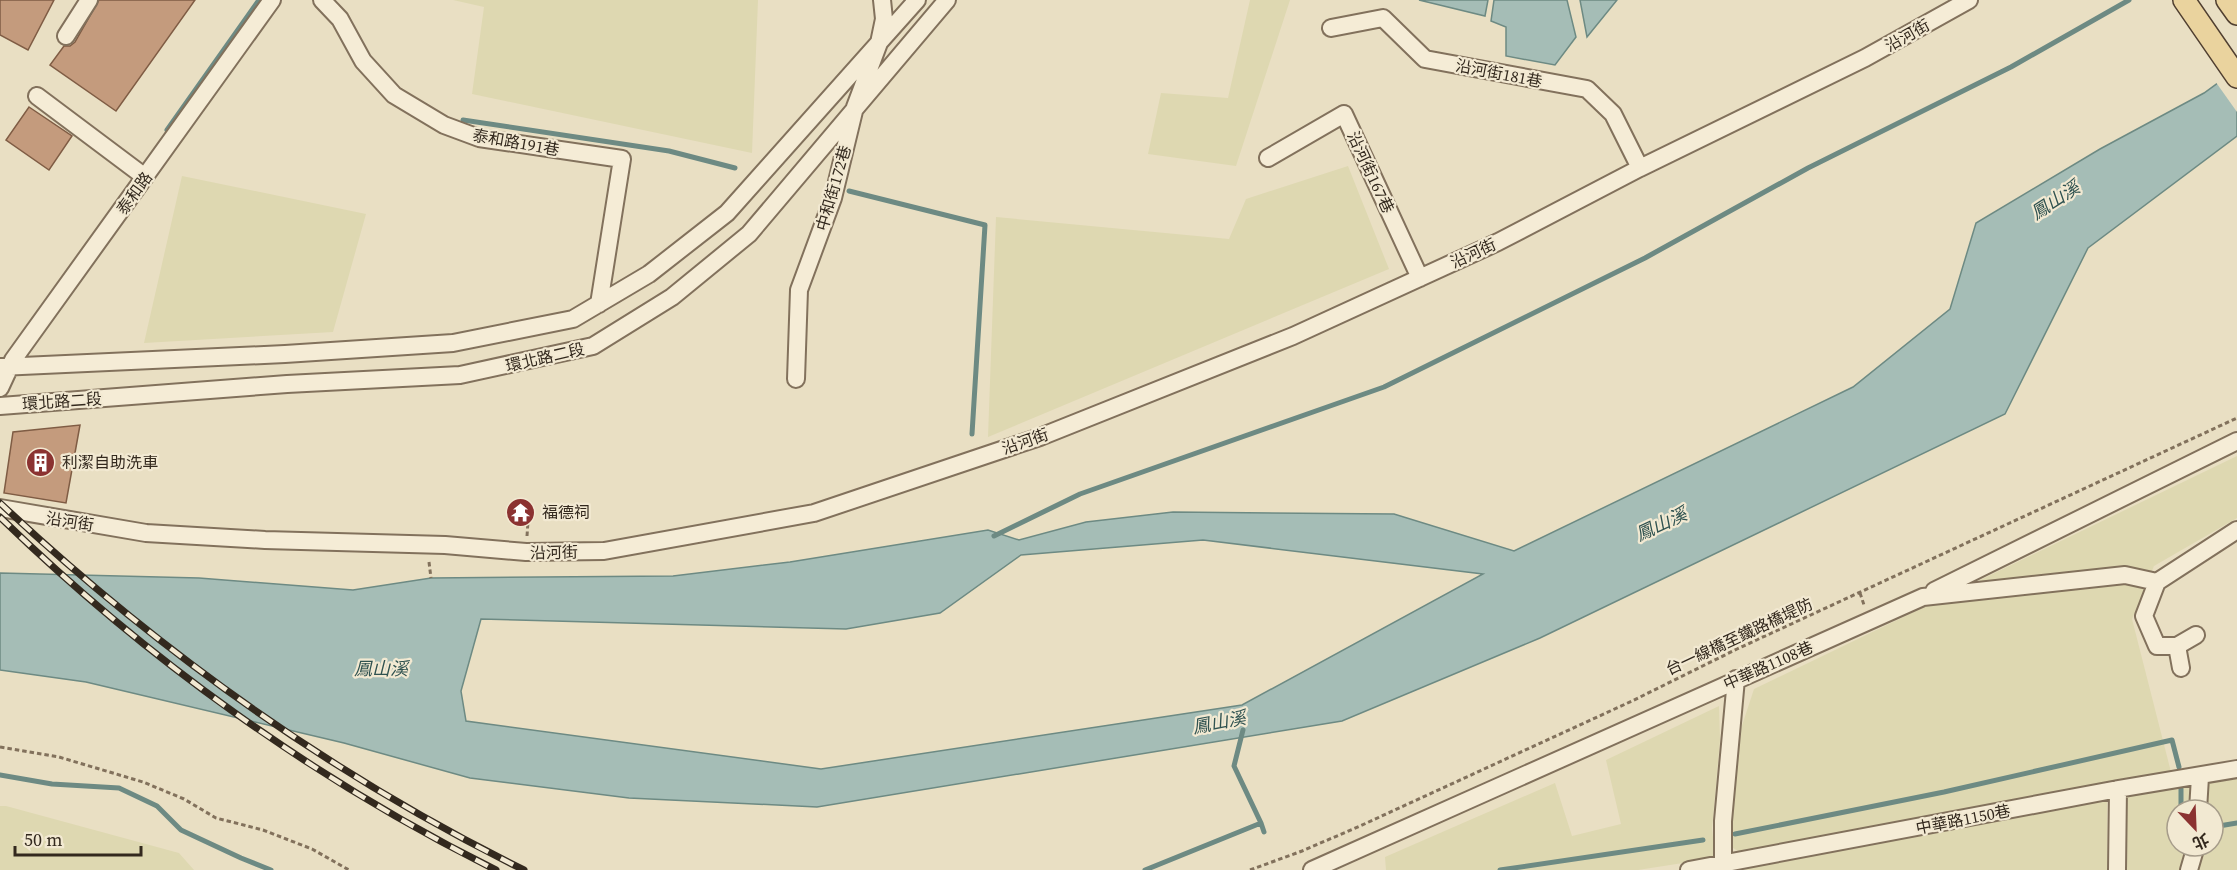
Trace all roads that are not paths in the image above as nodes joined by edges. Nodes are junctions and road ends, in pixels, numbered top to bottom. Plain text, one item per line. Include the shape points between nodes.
1 (89, 0) edge
2 (272, 0) edge
3 (322, 0) edge
4 (882, 0) edge
5 (917, 0) edge
6 (947, 0) edge
7 (1969, 0) edge
8 (2184, 0) edge
9 (2227, 0) edge
10 (2237, 14) edge
11 (1331, 28) dead end
12 (66, 36) dead end
13 (879, 44) junction
14 (2237, 77) edge
15 (37, 96) dead end
16 (855, 107) junction
17 (1268, 158) dead end
18 (1641, 168) junction
19 (145, 177) junction
20 (1420, 278) junction
21 (599, 304) junction
22 (4, 367) edge
23 (796, 379) dead end
24 (0, 388) edge
25 (0, 405) edge
26 (2237, 441) edge
27 (0, 508) edge
28 (2237, 530) edge
29 (2157, 582) junction
30 (1923, 597) junction
31 (2196, 635) dead end
32 (2177, 646) junction
33 (2181, 668) dead end
34 (1736, 680) junction
35 (2237, 769) edge
36 (2200, 777) junction
37 (2118, 789) junction
38 (2199, 798) edge
39 (1723, 864) junction
40 (1312, 870) edge
41 (1689, 870) edge
42 (2116, 870) edge

1 - 12 street
2 - 19 street, 泰和路
3 - 21 street, 泰和路191巷 via 340,19 363,61 394,95 444,125 479,138 622,159
4 - 13 street, 中和街172巷 via 884,20
5 - 13 street, 環北路二段
6 - 16 street, 環北路二段
7 - 18 street, 沿河街 via 1864,58
8 - 14 main road
9 - 10 main road
11 - 18 street, 沿河街181巷 via 1383,18 1425,59 1587,89 1613,114
13 - 16 street, 中和街172巷
13 - 21 street, 環北路二段 via 727,213 649,274
15 - 19 street
16 - 23 street, 中和街172巷 via 833,198 799,290
16 - 25 street, 環北路二段 via 749,234 672,297 593,346 460,375
17 - 20 street, 沿河街167巷 via 1344,114
18 - 20 street, 沿河街
19 - 22 street, 泰和路
20 - 27 street, 沿河街 via 1293,336 1040,436 814,513 604,551 526,552 146,532
21 - 22 street, 環北路二段 via 573,319 453,343
22 - 24 street, 泰和路
26 - 30 street
28 - 29 street
29 - 30 street, 中華路1108巷 via 2125,575
29 - 32 street via 2144,616 2157,646
30 - 34 street, 中華路1108巷
31 - 32 street
32 - 33 street
34 - 39 street via 1723,821
34 - 40 street, 中華路1108巷
35 - 36 street, 中華路1150巷
36 - 37 street, 中華路1150巷
36 - 38 street
37 - 39 street, 中華路1150巷
37 - 42 street
39 - 41 street, 中華路1150巷

